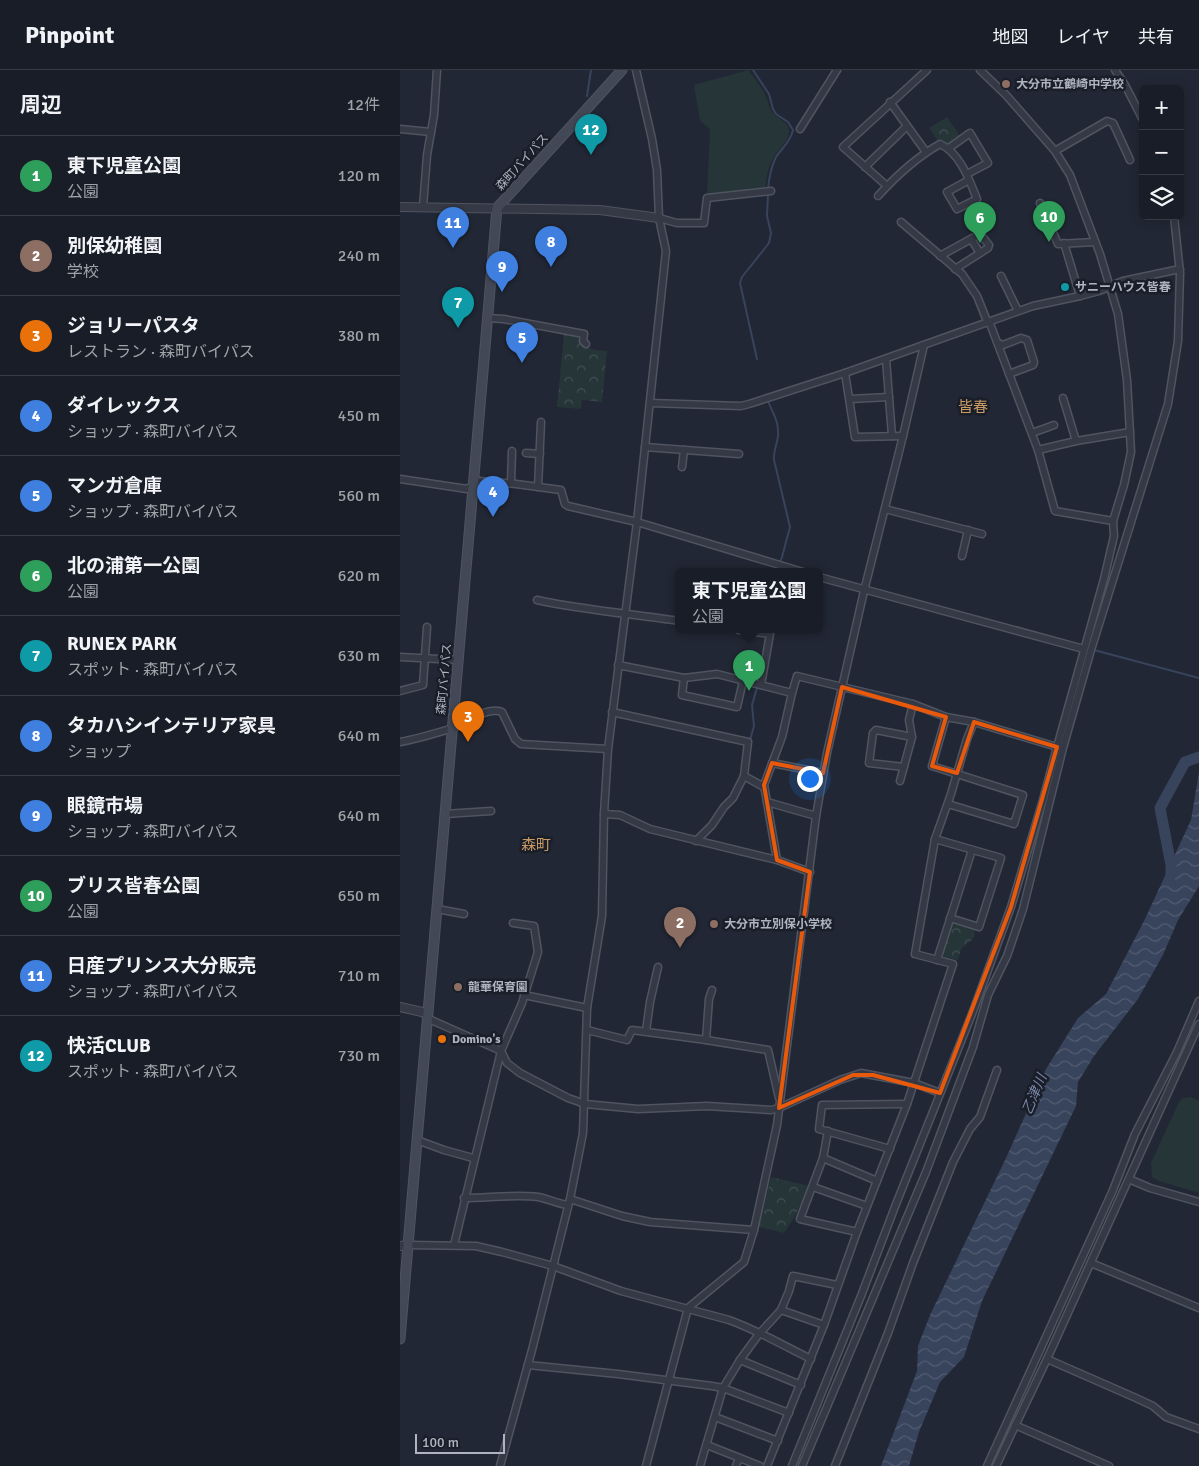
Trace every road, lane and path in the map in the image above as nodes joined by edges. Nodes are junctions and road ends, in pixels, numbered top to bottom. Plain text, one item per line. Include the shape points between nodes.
1 (437, 70) edge
2 (622, 70) edge
3 (636, 70) edge
4 (837, 70) edge
5 (927, 70) edge
6 (980, 70) edge
7 (1115, 70) edge
8 (890, 102) junction
9 (1139, 112) edge
10 (908, 126) junction
11 (400, 129) edge
12 (800, 129) dead end
13 (431, 132) junction
14 (950, 148) junction
15 (1055, 151) junction
16 (926, 152) junction
17 (1130, 160) dead end
18 (865, 167) junction
19 (968, 177) junction
20 (887, 186) junction
21 (769, 192) dead end
22 (878, 196) dead end
23 (1040, 203) dead end
24 (400, 207) edge
25 (423, 207) junction
26 (497, 208) junction
27 (659, 218) junction
28 (1176, 220) edge
29 (901, 222) dead end
30 (971, 239) junction
31 (1095, 242) junction
32 (1064, 244) junction
33 (980, 253) junction
34 (940, 256) junction
35 (955, 269) junction
36 (1180, 269) junction
37 (1001, 276) dead end
38 (1110, 287) junction
39 (1080, 296) junction
40 (1018, 311) junction
41 (487, 318) junction
42 (988, 321) junction
43 (998, 343) junction
44 (586, 344) dead end
45 (924, 345) junction
46 (886, 359) junction
47 (846, 374) junction
48 (1009, 374) junction
49 (889, 397) junction
50 (1063, 398) dead end
51 (850, 399) junction
52 (650, 403) junction
53 (542, 422) dead end
54 (1054, 425) dead end
55 (1130, 432) junction
56 (1032, 433) junction
57 (892, 436) junction
58 (903, 436) junction
59 (1076, 441) junction
60 (645, 447) junction
61 (684, 450) junction
62 (1038, 450) junction
63 (512, 451) dead end
64 (526, 453) dead end
65 (540, 454) junction
66 (739, 454) dead end
67 (682, 468) dead end
68 (400, 479) edge
69 (473, 484) junction
70 (511, 484) junction
71 (538, 487) junction
72 (885, 509) junction
73 (1113, 521) junction
74 (637, 522) junction
75 (968, 530) junction
76 (982, 534) dead end
77 (1121, 555) junction
78 (962, 556) dead end
79 (790, 568) edge
80 (823, 578) edge
81 (1104, 579) junction
82 (864, 591) junction
83 (537, 600) dead end
84 (625, 613) junction
85 (675, 620) edge
86 (427, 627) dead end
87 (762, 633) edge
88 (1084, 649) junction
89 (400, 657) edge
90 (425, 658) junction
91 (458, 660) junction
92 (618, 665) junction
93 (684, 678) junction
94 (743, 681) junction
95 (761, 685) junction
96 (842, 687) junction
97 (400, 691) edge
98 (792, 693) junction
99 (913, 704) junction
100 (612, 712) junction
101 (946, 717) junction
102 (974, 722) junction
103 (452, 728) junction
104 (912, 737) junction
105 (400, 742) edge
106 (1057, 747) junction
107 (608, 749) junction
108 (772, 763) junction
109 (904, 767) junction
110 (823, 773) junction
111 (957, 773) junction
112 (744, 776) junction
113 (900, 781) dead end
114 (764, 787) junction
115 (767, 802) junction
116 (948, 804) junction
117 (491, 811) dead end
118 (445, 814) junction
119 (604, 814) junction
120 (816, 816) junction
121 (935, 840) junction
122 (696, 842) junction
123 (972, 850) junction
124 (777, 860) junction
125 (810, 872) junction
126 (437, 909) junction
127 (464, 914) dead end
128 (950, 918) junction
129 (513, 923) dead end
130 (937, 960) junction
131 (658, 967) dead end
132 (712, 990) dead end
133 (524, 995) junction
134 (1199, 1001) edge
135 (400, 1007) edge
136 (587, 1008) junction
137 (425, 1015) junction
138 (1199, 1024) edge
139 (587, 1030) junction
140 (646, 1031) junction
141 (706, 1040) junction
142 (501, 1051) junction
143 (997, 1070) dead end
144 (914, 1083) junction
145 (940, 1093) junction
146 (585, 1104) junction
147 (779, 1104) junction
148 (907, 1104) junction
149 (828, 1131) junction
150 (417, 1140) junction
151 (890, 1149) junction
152 (474, 1158) junction
153 (823, 1158) junction
154 (1129, 1178) junction
155 (877, 1181) junction
156 (813, 1187) junction
157 (464, 1198) junction
158 (569, 1202) junction
159 (1199, 1202) edge
160 (867, 1206) junction
161 (754, 1230) junction
162 (857, 1232) junction
163 (454, 1245) junction
164 (404, 1246) edge
165 (1091, 1263) junction
166 (553, 1266) junction
167 (838, 1285) junction
168 (688, 1308) junction
169 (1199, 1308) edge
170 (781, 1310) junction
171 (824, 1325) junction
172 (759, 1334) junction
173 (400, 1338) edge
174 (811, 1359) junction
175 (1047, 1359) junction
176 (740, 1360) junction
177 (528, 1365) junction
178 (670, 1380) junction
179 (801, 1385) junction
180 (723, 1388) junction
181 (789, 1413) junction
182 (715, 1417) junction
183 (1015, 1425) junction
184 (1199, 1429) edge
185 (778, 1441) junction
186 (707, 1445) junction
187 (739, 1458) junction
188 (500, 1466) edge
189 (646, 1466) edge
190 (700, 1466) edge
191 (736, 1466) edge
192 (760, 1466) edge
193 (767, 1466) edge
194 (792, 1466) edge
195 (802, 1466) edge
196 (835, 1466) edge
197 (987, 1466) edge
198 (996, 1466) edge
199 (1109, 1466) edge

1 - 13 street
2 - 26 main road, 森町バイパス
3 - 27 street via 652,139
4 - 12 street
5 - 8 street
6 - 15 street
7 - 9 street
8 - 10 street
8 - 18 street via 843,147
10 - 16 street
10 - 18 street
11 - 13 street
13 - 25 street
14 - 16 street via 940,144
14 - 19 street
14 - 19 street via 970,133 988,163
15 - 17 street via 1107,120 1113,123
15 - 31 street via 1070,175
16 - 20 street
18 - 20 street
19 - 19 street via 977,199 957,209 947,192
20 - 22 street
21 - 27 street via 708,198 704,223 677,223
23 - 32 street via 1058,244
24 - 25 street
25 - 26 street
26 - 27 street via 600,210
26 - 41 main road, 森町バイパス
27 - 52 street via 666,250
28 - 36 street
29 - 34 street
30 - 33 street
30 - 33 street via 980,234 989,245
30 - 34 street
31 - 32 street
31 - 38 street
32 - 39 street
33 - 35 street
34 - 35 street
35 - 42 street via 972,288
36 - 38 street via 1123,281
36 - 77 street via 1178,341 1168,404
37 - 40 street
38 - 39 street
38 - 55 street via 1122,336
39 - 40 street
40 - 42 street
41 - 44 street via 584,334
41 - 69 main road, 森町バイパス
42 - 43 street
42 - 45 street
43 - 48 street
43 - 48 street via 1003,345 1021,338 1027,340 1033,365
45 - 46 street
45 - 58 street
46 - 47 street
46 - 49 street
47 - 51 street
47 - 52 street via 740,406
48 - 56 street
49 - 51 street
49 - 57 street
50 - 59 street
51 - 57 street via 855,437
52 - 60 street
53 - 65 street
54 - 56 street
55 - 59 street
55 - 73 street via 1131,452
56 - 62 street
57 - 58 street
58 - 72 street
59 - 62 street
60 - 61 street
60 - 74 street
61 - 66 street
61 - 67 street
62 - 73 street via 1055,510
63 - 70 street
64 - 65 street
65 - 71 street
68 - 69 street via 467,489
69 - 70 street via 478,481
69 - 91 main road, 森町バイパス
70 - 71 street
71 - 74 street via 561,490 568,506
72 - 75 street
72 - 82 street
73 - 81 street via 1114,536
74 - 79 street
74 - 84 street
75 - 76 street
75 - 78 street
77 - 81 street
77 - 195 street via 1068,731 1019,924 988,995 974,1047 926,1172
80 - 82 street
81 - 88 street
82 - 88 street
82 - 96 street
83 - 84 street
84 - 85 street
84 - 92 street
86 - 90 street
87 - 95 street via 770,634
88 - 106 street
89 - 90 street
90 - 91 street
90 - 97 street via 423,685
91 - 103 main road, 森町バイパス
92 - 93 street
92 - 100 street
93 - 94 street via 717,674
93 - 94 street via 682,695 737,707
94 - 95 street
95 - 98 street
96 - 98 street via 797,676
96 - 99 street
96 - 110 street
98 - 108 street
99 - 101 street
99 - 104 street via 909,720
100 - 107 street
100 - 112 street via 748,742
101 - 102 street
101 - 111 street via 932,766
102 - 106 street
102 - 111 street
103 - 105 street
103 - 107 street via 485,712 499,711 521,744
103 - 118 main road, 森町バイパス
104 - 109 street
104 - 109 street via 876,730 873,733 869,763
106 - 145 street via 1011,907
107 - 119 street
108 - 110 street
108 - 114 street
109 - 113 street
110 - 120 street
111 - 116 street
111 - 116 street via 1023,795 1014,824
112 - 114 street
112 - 122 street via 733,798
114 - 115 street
115 - 120 street
115 - 124 street
116 - 121 street
117 - 118 street
118 - 126 main road, 森町バイパス
119 - 122 street via 620,815 650,829
119 - 136 street via 602,916
120 - 125 street
121 - 123 street
121 - 130 street via 915,954
122 - 124 street
123 - 128 street
123 - 128 street via 1001,858 979,927
124 - 125 street
125 - 147 street
126 - 127 street
126 - 137 main road, 森町バイパス
128 - 130 street
129 - 133 street via 534,926 538,952
130 - 144 street via 954,964
131 - 140 street
132 - 141 street
133 - 136 street
133 - 142 street
134 - 197 street via 1135,1134 1113,1190
135 - 137 street
136 - 139 street
137 - 142 street
137 - 150 main road, 森町バイパス
138 - 154 street
139 - 140 street via 627,1040 632,1030
139 - 146 street
140 - 141 street
141 - 147 street via 768,1050
142 - 146 street via 507,1063 520,1073
142 - 152 street
143 - 196 street via 983,1111 953,1162
144 - 145 street
144 - 147 street via 861,1073
144 - 148 street
145 - 194 street
146 - 147 street via 638,1109 680,1106 770,1110
146 - 158 street via 583,1133
147 - 161 street
148 - 149 street via 822,1105 819,1129
148 - 151 street
149 - 151 street
149 - 153 street
150 - 152 street
150 - 164 main road, 森町バイパス
151 - 155 street
152 - 157 street
153 - 155 street
153 - 156 street
154 - 159 street via 1150,1188
154 - 165 street
155 - 160 street
156 - 160 street
156 - 162 street via 800,1220
157 - 158 street via 522,1196
157 - 163 street
158 - 161 street via 650,1222
158 - 166 street
160 - 162 street
161 - 168 street via 744,1262
162 - 167 street
163 - 164 street
163 - 166 street via 476,1246
164 - 173 main road, 森町バイパス
165 - 169 street
165 - 175 street
166 - 168 street via 621,1291
166 - 177 street
167 - 170 street via 793,1276
167 - 171 street
168 - 172 street via 730,1320
168 - 178 street
170 - 171 street
170 - 172 street
171 - 174 street
172 - 174 street
172 - 176 street
174 - 179 street
175 - 183 street
175 - 184 street via 1153,1406 1166,1417
176 - 179 street
176 - 180 street
177 - 178 street
177 - 188 street
178 - 180 street
178 - 189 street
179 - 181 street
180 - 181 street
180 - 182 street
181 - 185 street
182 - 185 street
182 - 186 street
183 - 198 street
183 - 199 street
185 - 193 street
186 - 187 street
186 - 190 street
187 - 191 street
187 - 192 street

